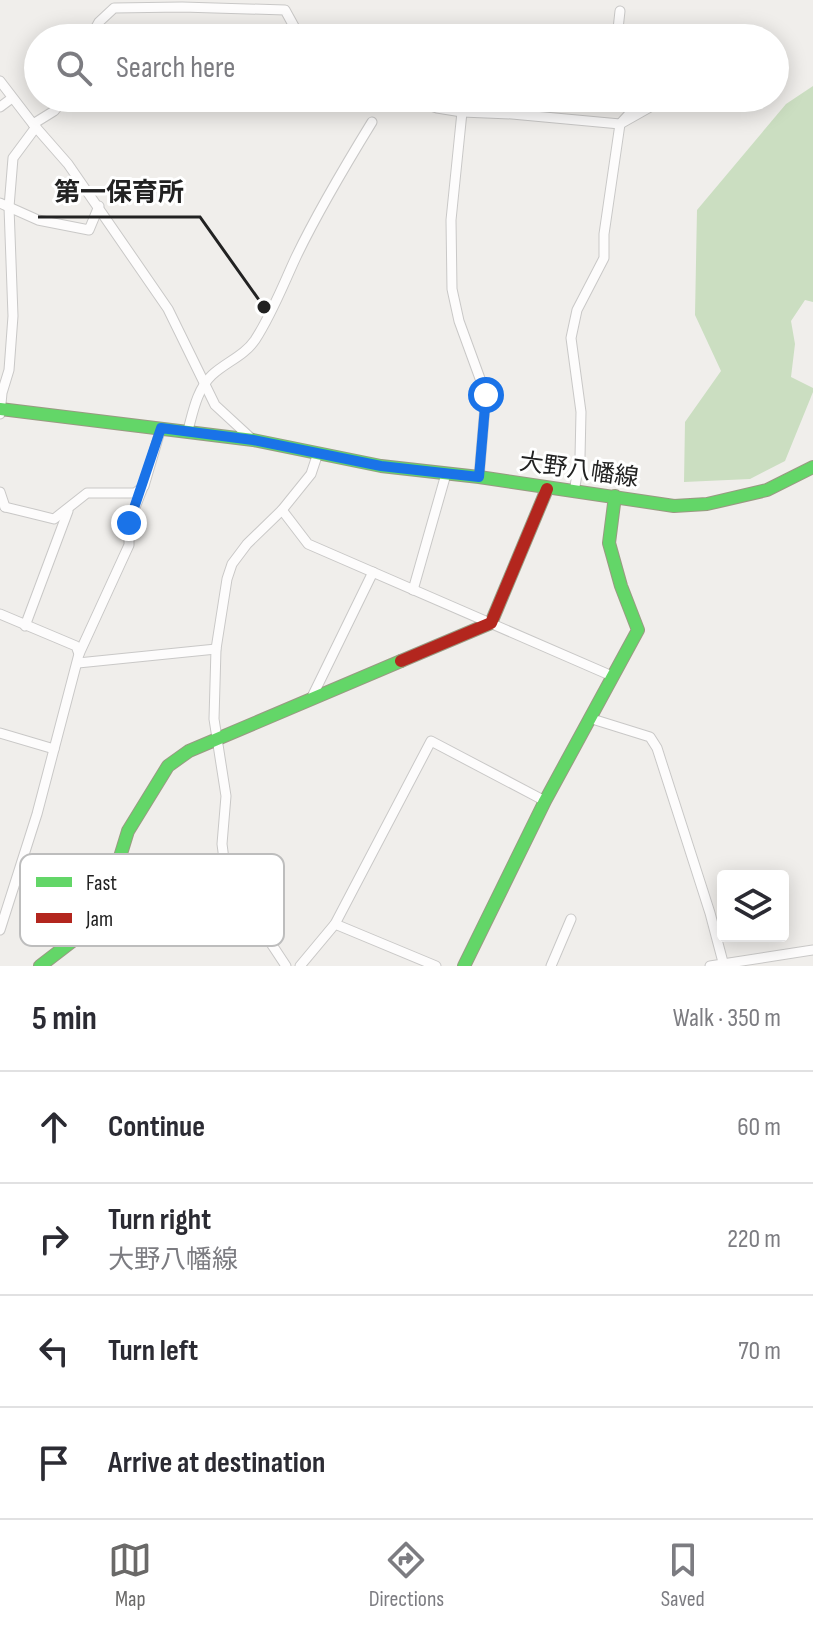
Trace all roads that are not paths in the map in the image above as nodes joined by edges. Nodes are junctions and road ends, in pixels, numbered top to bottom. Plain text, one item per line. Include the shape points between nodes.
1 (182, 3) edge
2 (620, 11) dead end
3 (98, 24) edge
4 (293, 24) edge
5 (619, 24) edge
6 (0, 81) edge
7 (12, 98) junction
8 (0, 107) edge
9 (53, 112) edge
10 (462, 112) joint
11 (631, 112) edge
12 (641, 112) edge
13 (372, 122) dead end
14 (620, 124) junction
15 (34, 126) junction
16 (4, 205) edge
17 (99, 206) junction
18 (205, 383) junction
19 (0, 411) edge
20 (161, 428) junction
21 (188, 430) junction
22 (253, 440) junction
23 (318, 453) junction
24 (813, 467) edge
25 (446, 474) junction
26 (479, 477) junction
27 (144, 486) junction
28 (547, 489) junction
29 (0, 492) edge
30 (574, 492) junction
31 (615, 496) junction
32 (2, 510) edge
33 (282, 510) junction
34 (68, 511) junction
35 (373, 572) junction
36 (413, 590) junction
37 (0, 614) edge
38 (491, 623) junction
39 (25, 626) junction
40 (216, 649) junction
41 (78, 658) junction
42 (612, 676) junction
43 (311, 699) junction
44 (589, 718) junction
45 (0, 733) edge
46 (218, 738) junction
47 (54, 749) junction
48 (545, 801) junction
49 (22, 854) edge
50 (121, 854) edge
51 (223, 854) edge
52 (20, 859) edge
53 (4, 901) edge
54 (571, 919) dead end
55 (335, 924) junction
56 (0, 930) edge
57 (66, 946) edge
58 (273, 946) edge
59 (813, 950) edge
60 (724, 964) edge
61 (40, 966) edge
62 (286, 966) edge
63 (300, 966) edge
64 (436, 966) edge
65 (464, 966) edge
66 (551, 966) edge
67 (710, 966) edge

1 - 3 street via 114,8
1 - 4 street via 285,10
2 - 5 street
6 - 7 street
7 - 8 street
7 - 15 street
9 - 15 street
10 - 14 street
10 - 26 street via 451,220 452,289 486,395
11 - 14 street
12 - 14 street
13 - 18 street via 253,343
14 - 30 street via 604,258 577,310 571,338 581,412
15 - 16 street via 13,158
15 - 17 street
16 - 17 street via 38,220 89,230
16 - 19 street via 13,316
17 - 18 street via 168,309
18 - 21 street
18 - 22 street via 215,405
19 - 20 street, 大野八幡線
20 - 21 street, 大野八幡線
20 - 27 street
21 - 22 street, 大野八幡線
22 - 23 street, 大野八幡線
23 - 25 street, 大野八幡線
23 - 33 street via 311,474
24 - 31 street, 大野八幡線 via 767,490 707,504 674,506
25 - 26 street, 大野八幡線
25 - 36 street
26 - 28 street, 大野八幡線
27 - 34 street via 135,493 87,493
27 - 41 street via 129,523 129,545
28 - 30 street, 大野八幡線
28 - 38 street
29 - 32 street
30 - 31 street, 大野八幡線
31 - 42 street via 609,543 638,630
32 - 34 street via 54,519
33 - 35 street via 308,544
33 - 40 street via 232,564
34 - 39 street
35 - 36 street
35 - 43 street
36 - 38 street
37 - 39 street
38 - 42 street
38 - 43 street
39 - 41 street via 76,646
40 - 41 street
40 - 46 street
41 - 47 street
42 - 44 street
43 - 46 street
44 - 48 street
44 - 60 street via 650,737 657,748
45 - 47 street
46 - 50 street via 168,766 128,831
46 - 51 street via 226,796
47 - 49 street
48 - 55 street via 431,741
48 - 65 street
52 - 53 street
53 - 56 street
54 - 66 street
55 - 63 street
55 - 64 street
57 - 61 street
58 - 62 street
59 - 60 street
60 - 67 street

